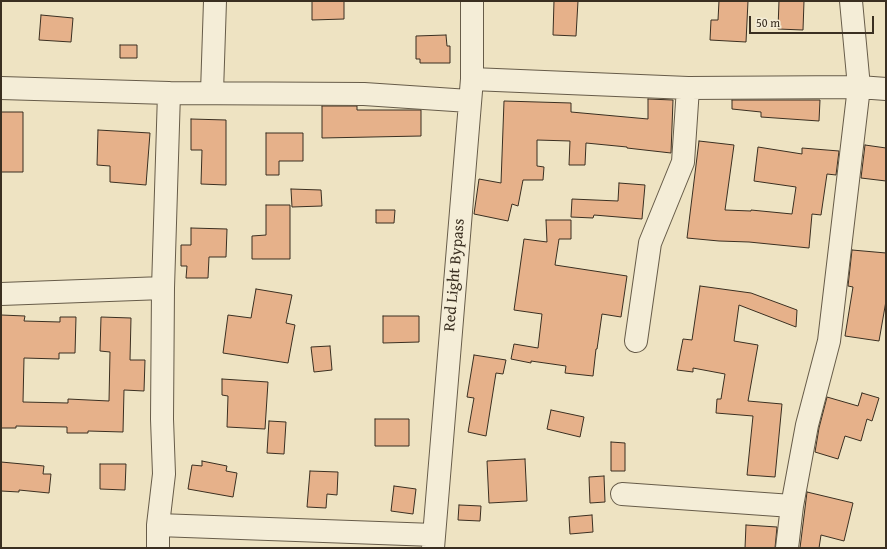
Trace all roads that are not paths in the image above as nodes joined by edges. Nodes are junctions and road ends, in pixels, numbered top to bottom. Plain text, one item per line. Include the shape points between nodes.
1 (215, 1) edge
2 (472, 1) edge
3 (851, 1) edge
4 (472, 79) junction
5 (1, 88) edge
6 (688, 88) junction
7 (859, 88) junction
8 (886, 89) edge
9 (212, 92) junction
10 (169, 93) junction
11 (470, 101) junction
12 (163, 288) junction
13 (1, 294) edge
14 (636, 341) dead end
15 (622, 494) dead end
16 (792, 506) junction
17 (158, 525) junction
18 (433, 542) edge
19 (158, 548) edge
20 (787, 548) edge

1 - 9 street
2 - 4 street, Red Light Bypass
3 - 7 street
4 - 6 street
4 - 11 street, Red Light Bypass
5 - 10 street
6 - 7 street
6 - 14 street via 683,162 650,243
7 - 8 street
7 - 16 street via 829,341 807,425
9 - 10 street
9 - 11 street via 364,94
10 - 12 street
11 - 18 street, Red Light Bypass
12 - 13 street
12 - 17 street via 164,474
15 - 16 street
16 - 20 street
17 - 18 street
17 - 19 street

